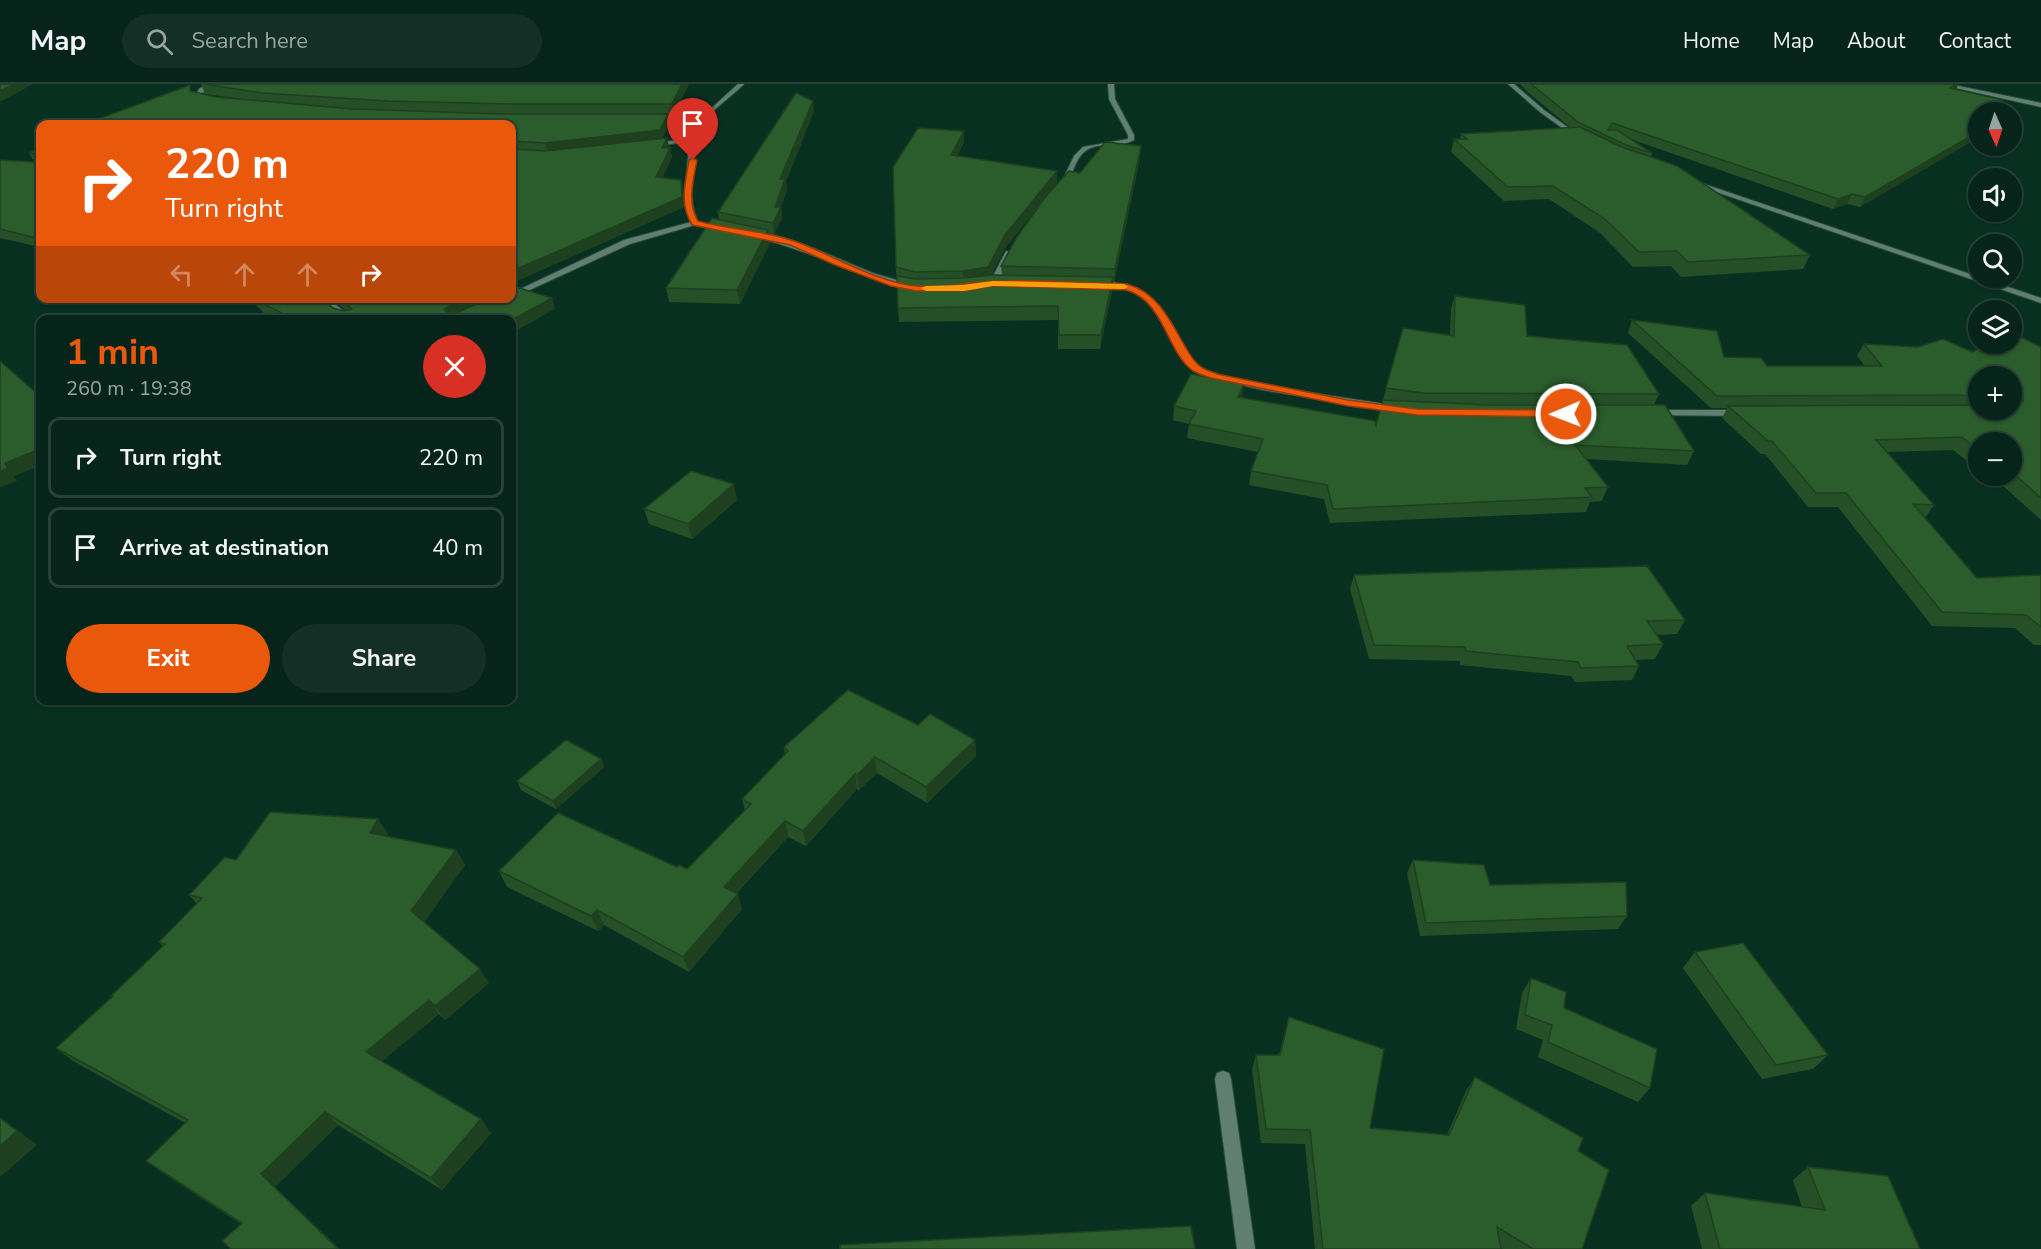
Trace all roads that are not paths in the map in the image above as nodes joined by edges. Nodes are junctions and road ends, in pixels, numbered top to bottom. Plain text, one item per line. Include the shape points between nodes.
1 (211, 84) edge
2 (741, 84) edge
3 (1111, 84) edge
4 (1511, 84) edge
5 (1941, 84) edge
6 (215, 100) edge
7 (2041, 105) edge
8 (705, 118) junction
9 (650, 119) edge
10 (692, 140) junction
11 (1587, 142) edge
12 (647, 144) edge
13 (1693, 182) edge
14 (1059, 188) edge
15 (695, 223) junction
16 (727, 230) edge
17 (747, 233) edge
18 (1011, 249) edge
19 (1004, 284) edge
20 (1088, 285) edge
21 (928, 288) edge
22 (516, 294) edge
23 (2041, 302) edge
24 (327, 303) edge
25 (343, 315) edge
26 (1406, 410) edge
27 (1646, 413) edge
28 (1752, 413) edge
29 (1223, 1079) dead end
30 (1246, 1249) edge

1 - 6 street via 197,96
2 - 8 street
3 - 14 street via 1112,99 1131,140 1080,152
4 - 11 street
5 - 7 street
8 - 9 street
8 - 10 street
10 - 12 street
10 - 15 street via 688,211
13 - 23 street
15 - 16 street
15 - 22 street via 627,242
17 - 21 street via 793,243 895,284
18 - 19 street via 988,284
20 - 26 street via 1139,291 1167,323 1188,360 1214,376 1348,403
24 - 25 street
27 - 28 street
29 - 30 street

